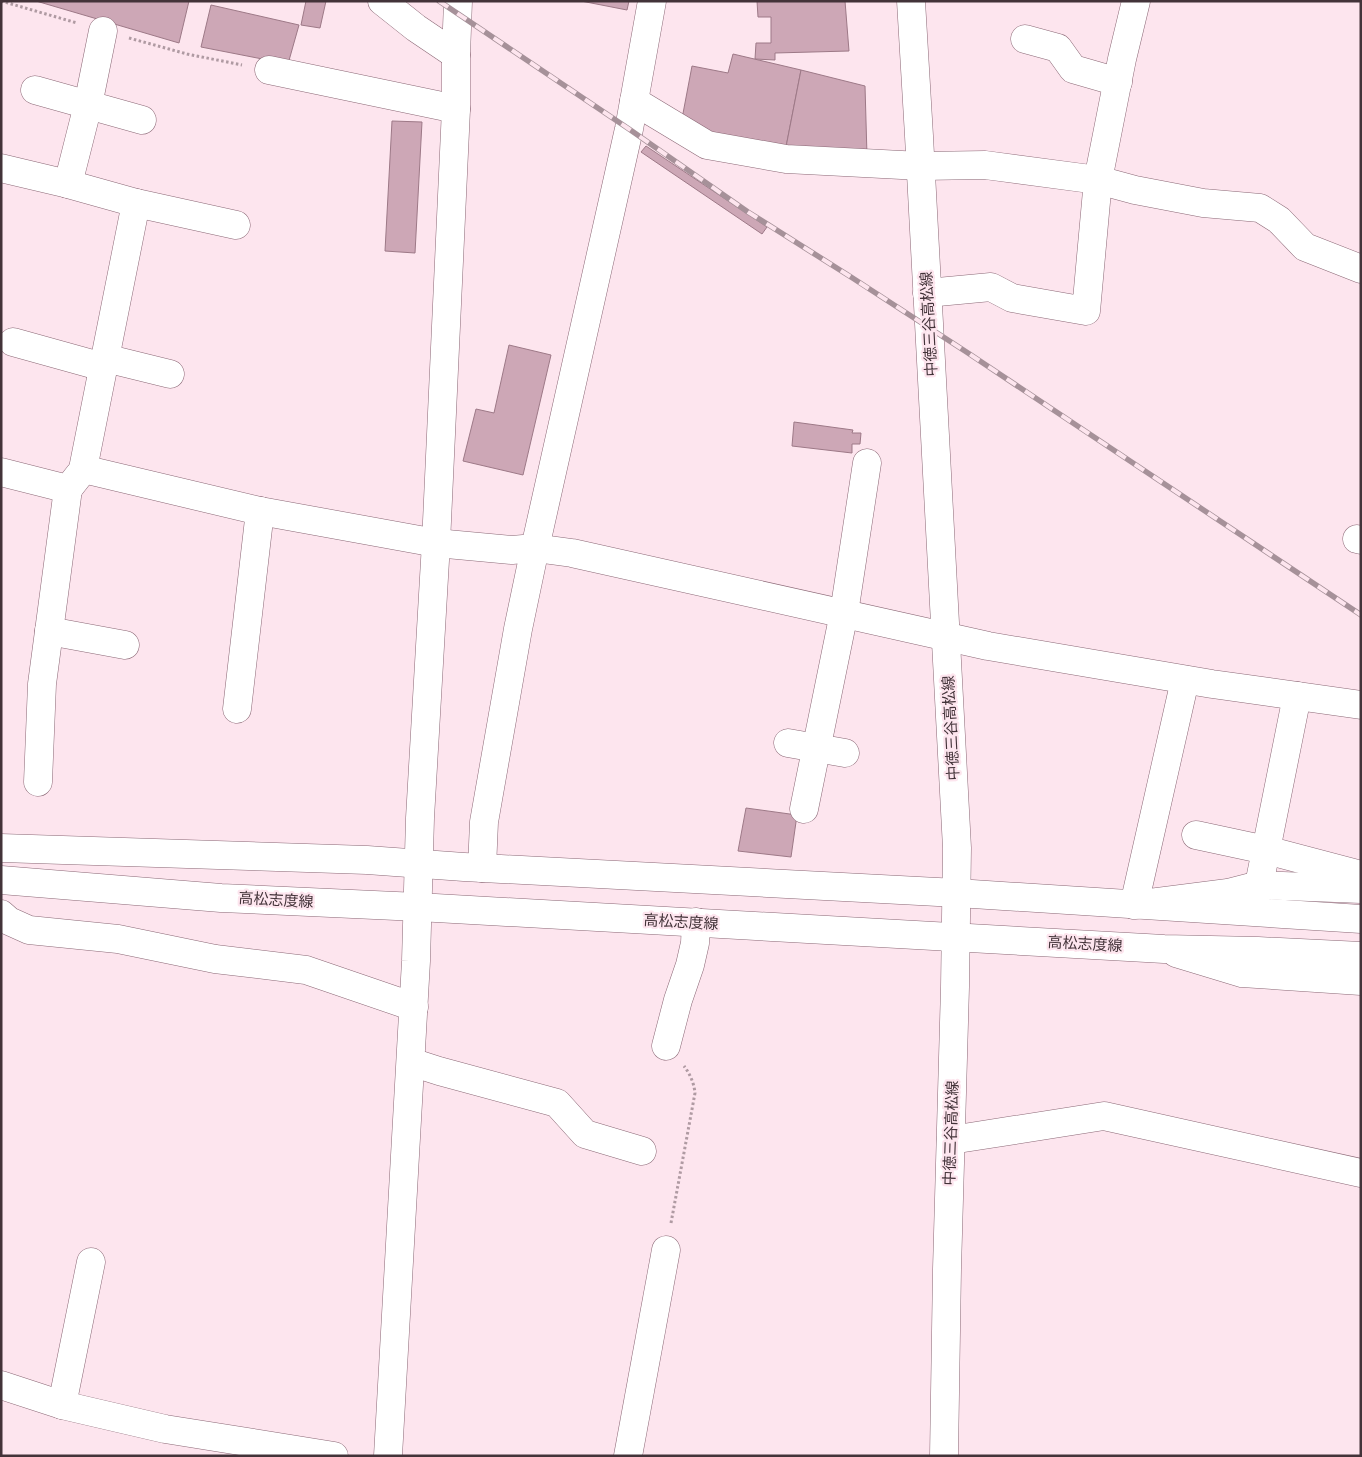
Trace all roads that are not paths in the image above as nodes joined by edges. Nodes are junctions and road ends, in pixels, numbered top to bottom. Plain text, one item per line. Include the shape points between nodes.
1 (382, 1) edge
2 (458, 1) edge
3 (652, 1) edge
4 (911, 1) edge
5 (1136, 1) edge
6 (103, 31) road end
7 (1025, 39) dead end
8 (456, 55) junction
9 (269, 70) road end
10 (1118, 82) junction
11 (35, 90) dead end
12 (634, 101) junction
13 (88, 105) junction
14 (456, 109) junction
15 (142, 120) dead end
16 (921, 166) junction
17 (1, 168) edge
18 (1098, 180) junction
19 (68, 184) junction
20 (136, 203) junction
21 (236, 225) dead end
22 (1361, 270) edge
23 (927, 293) junction
24 (13, 342) dead end
25 (104, 362) junction
26 (170, 374) dead end
27 (867, 463) dead end
28 (1, 472) edge
29 (76, 479) junction
30 (260, 510) junction
31 (436, 543) junction
32 (535, 548) junction
33 (844, 613) junction
34 (49, 632) junction
35 (946, 636) junction
36 (126, 646) dead end
37 (1185, 680) junction
38 (1297, 696) junction
39 (1361, 705) edge
40 (237, 709) dead end
41 (788, 743) dead end
42 (817, 748) junction
43 (845, 753) dead end
44 (38, 782) dead end
45 (804, 809) dead end
46 (1196, 835) dead end
47 (1, 848) edge
48 (1266, 850) junction
49 (419, 864) junction
50 (482, 868) junction
51 (1361, 875) edge
52 (1, 880) edge
53 (1259, 885) junction
54 (1361, 889) edge
55 (957, 893) junction
56 (1134, 905) junction
57 (418, 907) junction
58 (1, 914) edge
59 (1361, 919) edge
60 (696, 922) junction
61 (956, 937) junction
62 (1164, 949) junction
63 (1361, 956) edge
64 (1361, 981) edge
65 (414, 1007) junction
66 (666, 1046) road end
67 (411, 1062) junction
68 (951, 1140) junction
69 (642, 1151) dead end
70 (1361, 1173) edge
71 (666, 1250) road end
72 (91, 1262) dead end
73 (1, 1385) edge
74 (62, 1405) junction
75 (334, 1456) edge
76 (388, 1456) edge
77 (628, 1456) edge
78 (944, 1456) edge

1 - 8 street
2 - 8 street
3 - 12 street
4 - 16 street, 中徳三谷高松線
5 - 10 street
6 - 13 street
7 - 10 street via 1058,48 1073,69
8 - 14 street
9 - 14 street
10 - 18 street
11 - 13 street
12 - 16 street via 708,145 786,159
12 - 32 street
13 - 15 street
13 - 19 street
14 - 31 street
16 - 18 street via 985,165
16 - 23 street, 中徳三谷高松線
17 - 19 street
18 - 22 street via 1203,203 1260,208 1279,220 1305,247
18 - 23 street via 1086,311 1012,298 991,287
19 - 20 street
20 - 21 street
20 - 25 street
23 - 35 street, 中徳三谷高松線
24 - 25 street
25 - 26 street
25 - 29 street
27 - 33 street
28 - 29 street
29 - 30 street
29 - 34 street
30 - 31 street
30 - 40 street
31 - 32 street via 512,550
31 - 49 street
32 - 33 street via 572,552
32 - 50 street via 484,822
33 - 35 street
33 - 42 street
34 - 36 street
34 - 44 street via 42,684
35 - 37 street
35 - 55 street, 中徳三谷高松線
37 - 38 street
37 - 56 street
38 - 39 street
38 - 48 street
41 - 42 street
42 - 43 street
42 - 45 street
46 - 48 street
47 - 49 street
48 - 51 street
48 - 53 street
49 - 50 street
49 - 57 street
50 - 55 street
52 - 57 street, 高松志度線 via 221,898
53 - 54 street
53 - 56 street via 1228,894
55 - 56 street
55 - 61 street, 中徳三谷高松線
56 - 59 street
57 - 60 street, 高松志度線
57 - 65 street
58 - 65 street via 29,930 118,939 215,959 306,970
60 - 61 street, 高松志度線
60 - 66 street via 690,965
61 - 62 street, 高松志度線
61 - 68 street, 中徳三谷高松線
62 - 63 street, 高松志度線
62 - 64 street via 1242,973
65 - 67 street
67 - 69 street via 557,1103 585,1134
67 - 76 street
68 - 70 street via 1104,1116
68 - 78 street, 中徳三谷高松線
71 - 77 street
72 - 74 street
73 - 74 street
74 - 75 street via 165,1429

